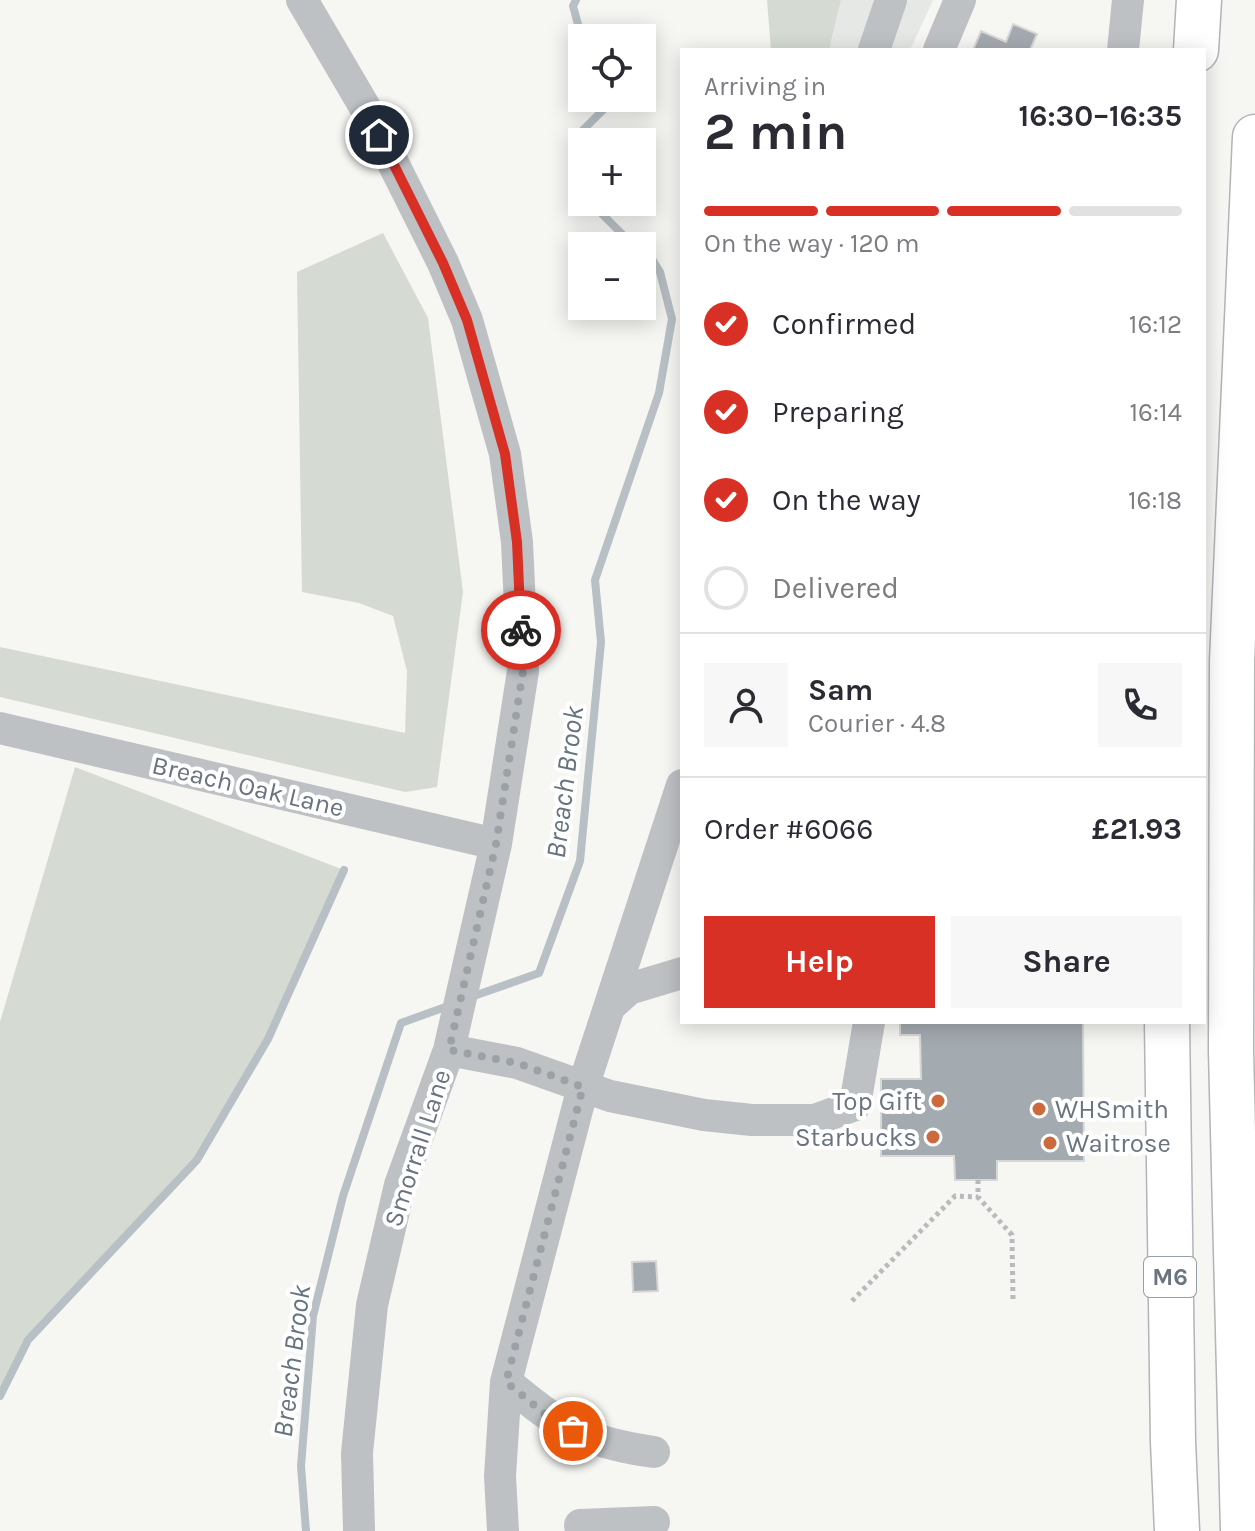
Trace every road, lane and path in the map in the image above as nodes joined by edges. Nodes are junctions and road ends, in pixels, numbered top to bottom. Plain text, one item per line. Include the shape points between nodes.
1 (302, 0) edge
2 (891, 0) edge
3 (960, 0) edge
4 (1128, 0) edge
5 (1199, 0) edge
6 (875, 48) edge
7 (940, 48) edge
8 (1123, 48) edge
9 (1196, 48) edge
10 (1255, 137) edge
11 (0, 728) edge
12 (680, 791) edge
13 (496, 844) junction
14 (680, 974) edge
15 (611, 1005) junction
16 (869, 1024) edge
17 (1167, 1024) edge
18 (452, 1037) junction
19 (583, 1087) junction
20 (978, 1180) dead end
21 (978, 1197) junction
22 (1013, 1300) dead end
23 (852, 1301) dead end
24 (506, 1382) junction
25 (654, 1452) dead end
26 (654, 1522) dead end
27 (359, 1531) edge
28 (503, 1531) edge
29 (581, 1531) edge
30 (1177, 1531) edge
31 (1243, 1531) edge

1 - 13 street, Smorrall Lane via 366,109 443,263 467,320 505,454 517,542 523,671
2 - 6 street
3 - 7 street
4 - 8 street
5 - 9 highway
10 - 31 highway via 1232,676 1231,1051
11 - 13 street, Breach Oak Lane
12 - 15 street
13 - 18 street, Smorrall Lane
14 - 15 street via 629,989
15 - 19 street
16 - 19 street via 855,1105 815,1120 704,1115
17 - 30 highway, M6
18 - 19 street
18 - 27 street, Smorrall Lane via 400,1185 372,1305 357,1453
19 - 24 street
20 - 21 path
21 - 22 path via 1012,1235
21 - 23 path via 955,1196
24 - 25 street via 551,1419 590,1440
24 - 28 street via 500,1476
26 - 29 street via 580,1525

